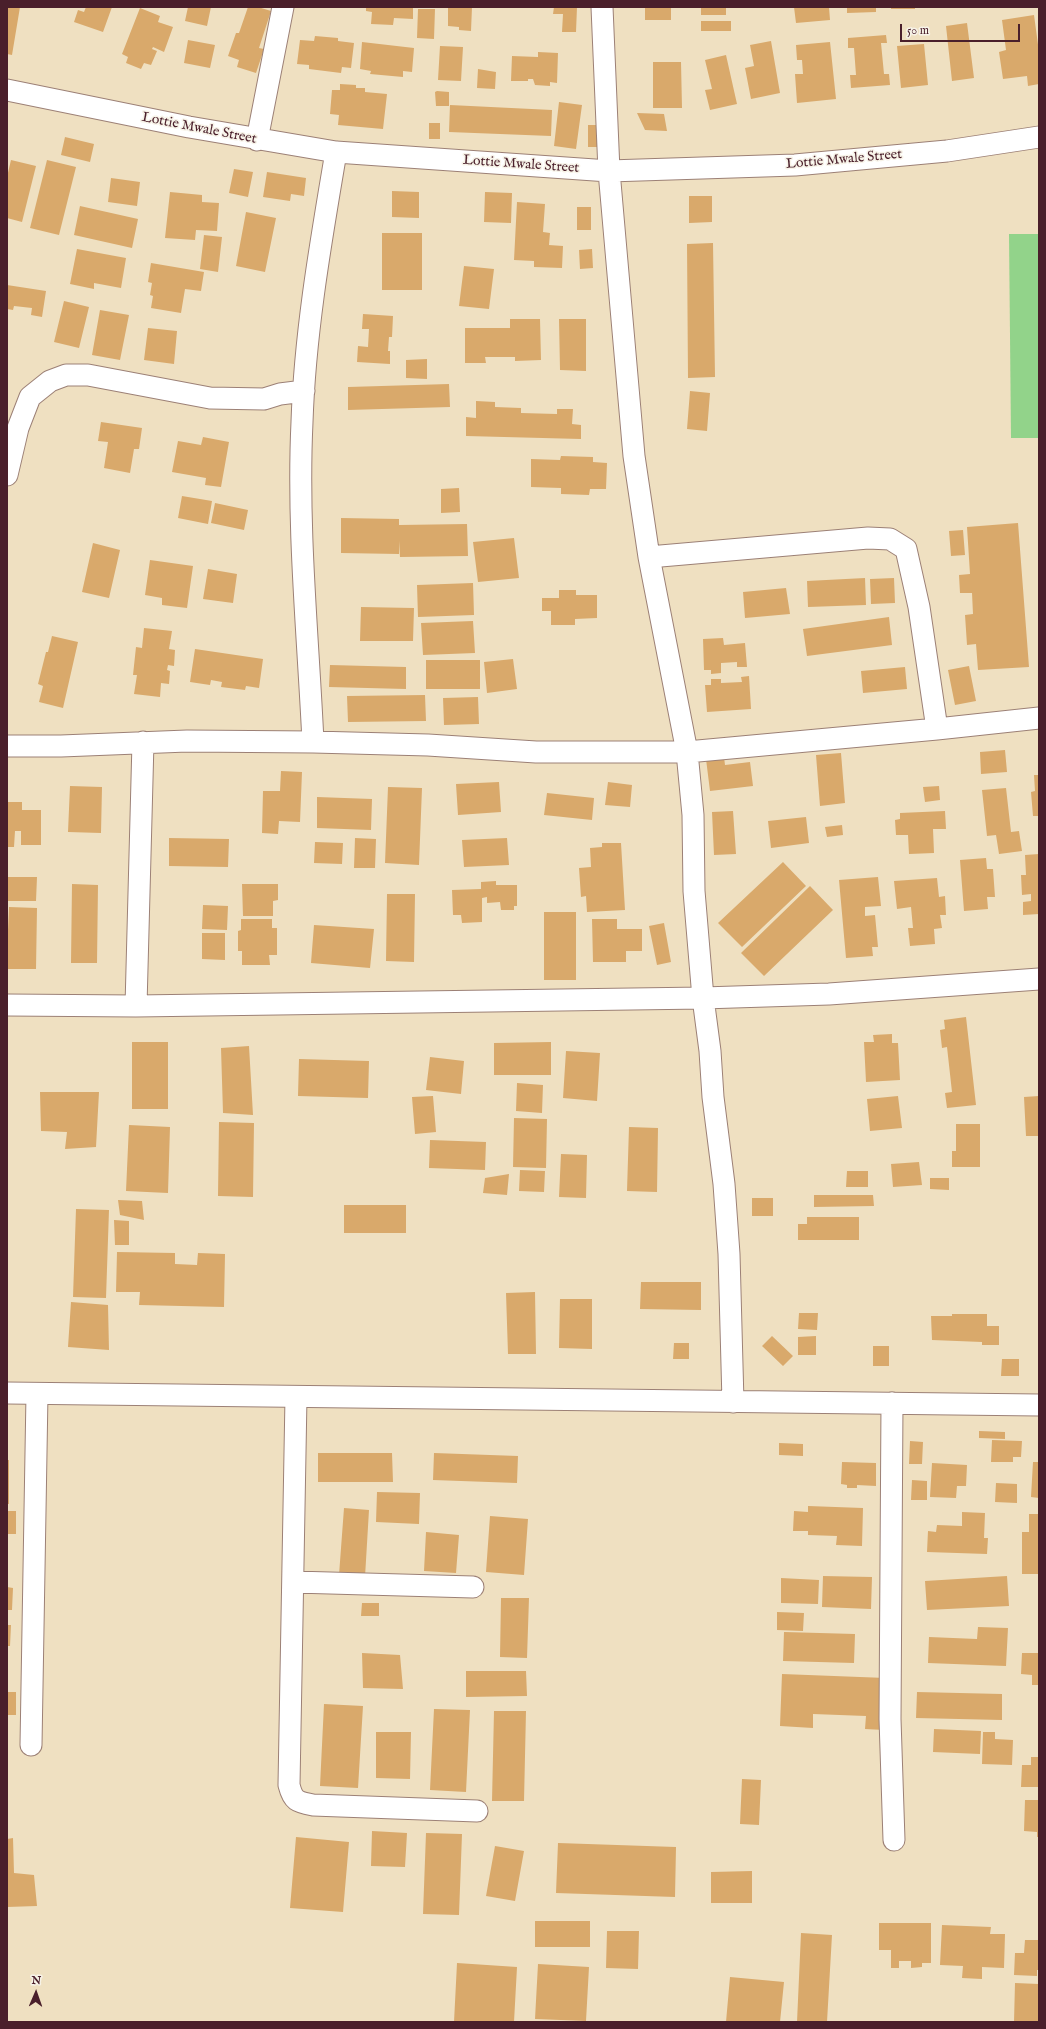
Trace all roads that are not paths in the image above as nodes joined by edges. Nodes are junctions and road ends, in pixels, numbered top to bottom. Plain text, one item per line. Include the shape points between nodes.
1 (283, 7) edge
2 (602, 7) edge
3 (7, 90) edge
4 (1039, 137) edge
5 (258, 140) junction
6 (336, 152) junction
7 (609, 171) junction
8 (304, 391) junction
9 (7, 475) edge
10 (649, 557) junction
11 (1039, 718) edge
12 (937, 729) junction
13 (143, 742) junction
14 (313, 742) junction
15 (7, 746) edge
16 (687, 752) junction
17 (1039, 980) edge
18 (703, 998) junction
19 (7, 1005) edge
20 (136, 1006) junction
21 (7, 1393) edge
22 (37, 1394) junction
23 (296, 1397) junction
24 (733, 1402) junction
25 (892, 1403) junction
26 (1039, 1405) edge
27 (294, 1582) junction
28 (473, 1587) dead end
29 (31, 1744) dead end
30 (477, 1811) dead end
31 (894, 1840) dead end

1 - 5 street
2 - 7 street
3 - 5 street, Lottie Mwale Street
4 - 7 street, Lottie Mwale Street via 947,151 794,166
5 - 6 street, Lottie Mwale Street
6 - 7 street, Lottie Mwale Street
6 - 8 street via 319,253
7 - 10 street via 634,456
8 - 9 street via 264,399 210,398 88,376 66,375 50,381 30,397 18,428
8 - 14 street via 301,510
10 - 12 street via 868,538 890,539 906,549 919,607
10 - 16 street
11 - 12 street
12 - 16 street
13 - 14 street
13 - 15 street
13 - 20 street
14 - 16 street via 536,752
16 - 18 street via 694,815 694,891
17 - 18 street via 829,994
18 - 20 street
18 - 24 street via 724,1184 729,1254
19 - 20 street
21 - 22 street
22 - 23 street
22 - 29 street
23 - 24 street
23 - 27 street
24 - 25 street
25 - 26 street
25 - 31 street via 890,1719
27 - 28 street
27 - 30 street via 289,1785 292,1796 299,1803 313,1805

